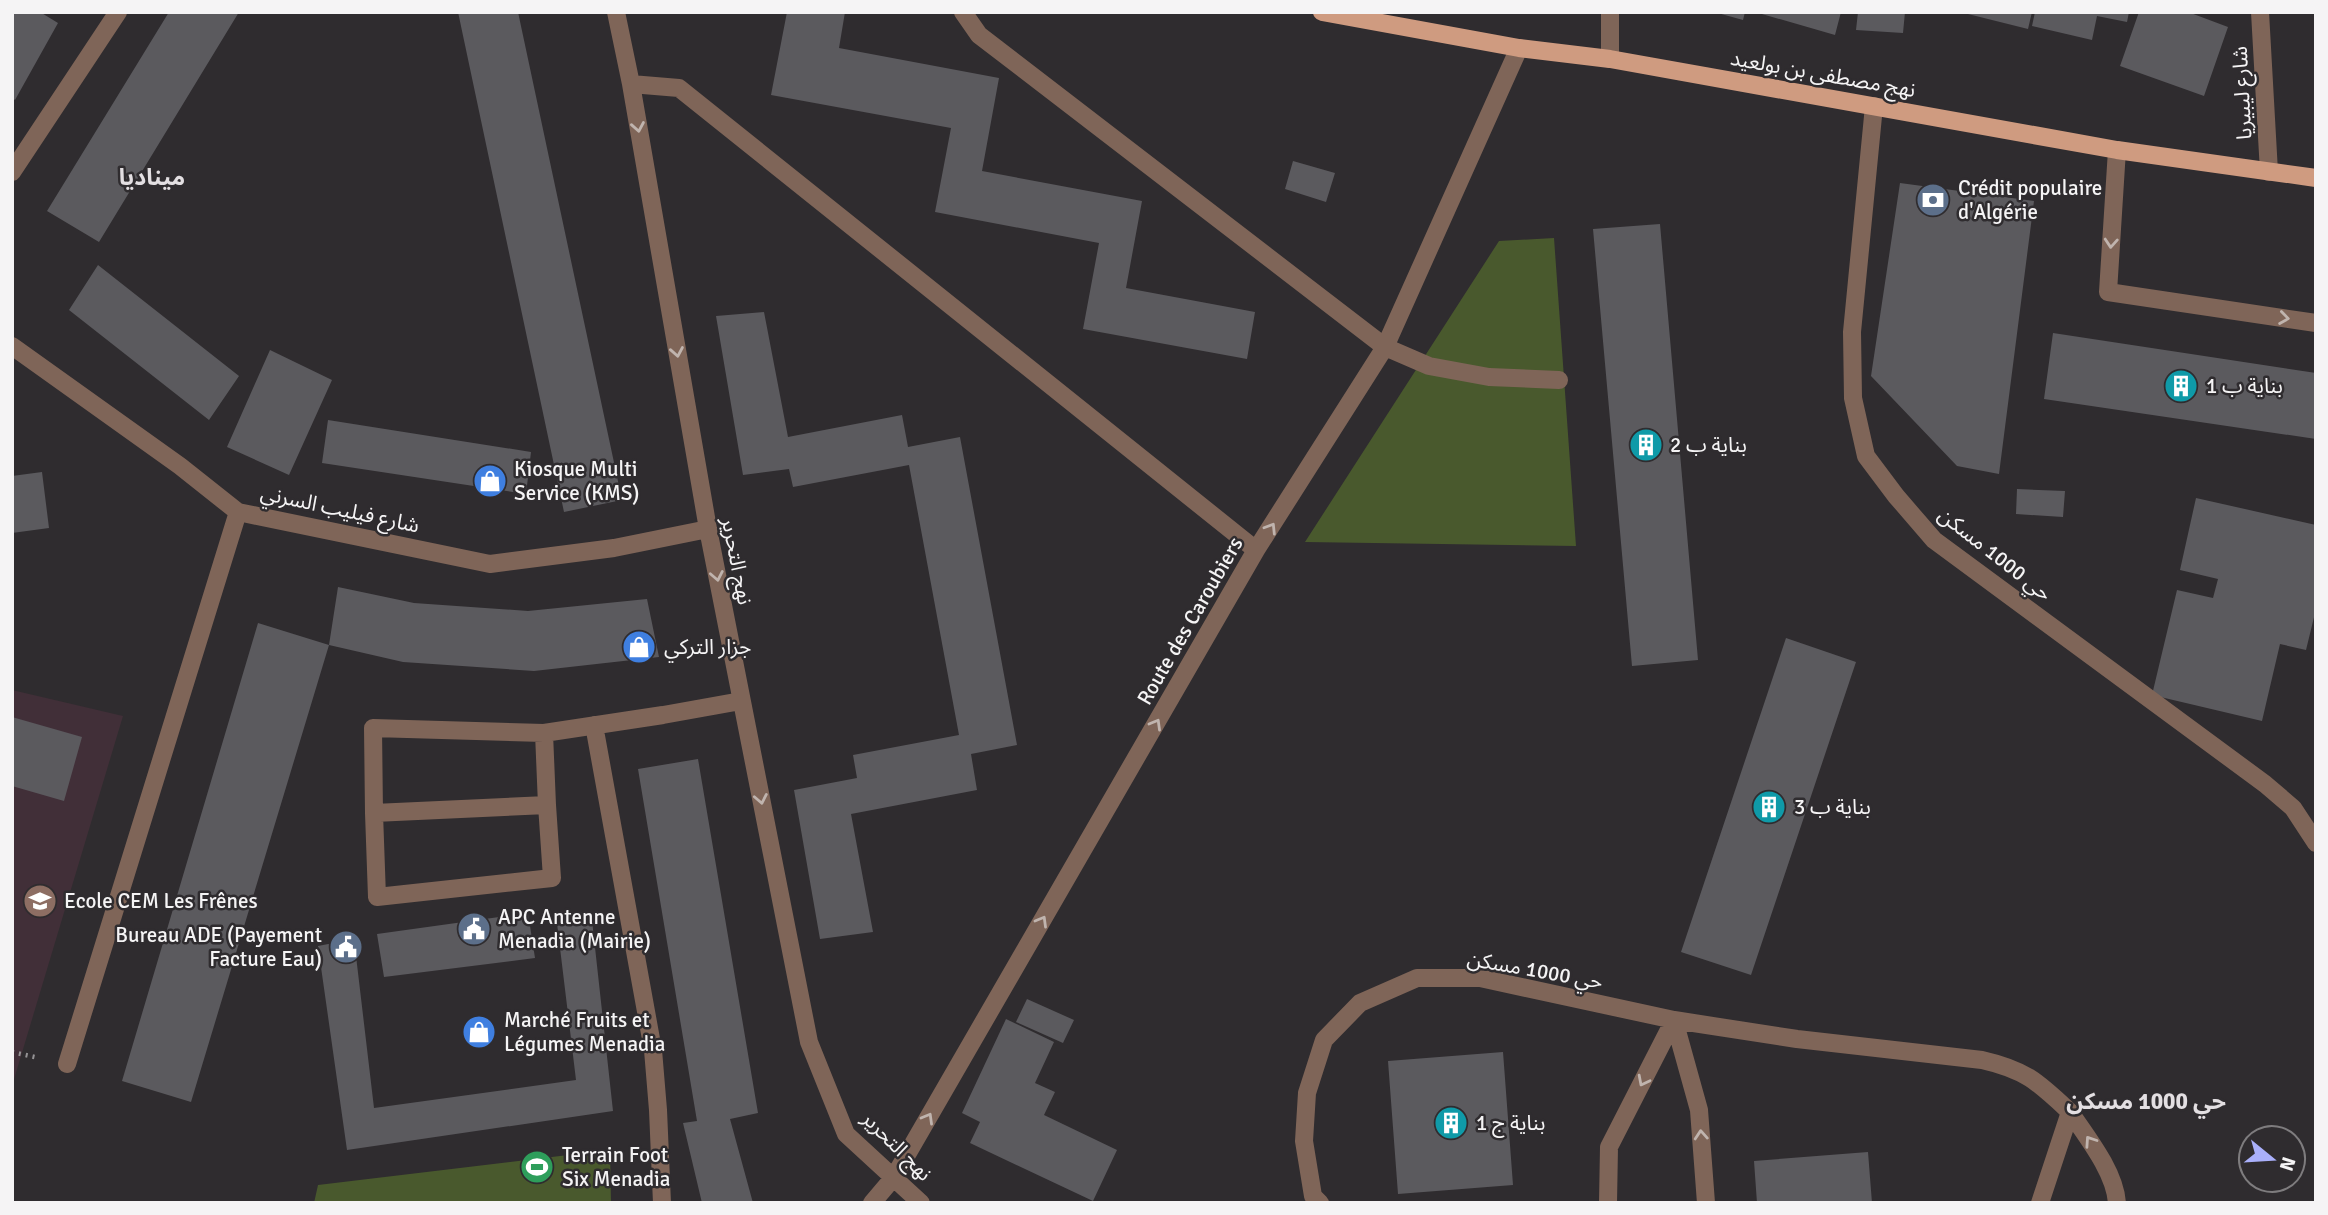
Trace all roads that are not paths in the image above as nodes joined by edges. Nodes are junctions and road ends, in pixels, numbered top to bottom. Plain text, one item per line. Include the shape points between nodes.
1 (118, 12) edge
2 (616, 12) edge
3 (963, 12) edge
4 (1611, 12) edge
5 (2260, 12) edge
6 (1327, 13) edge
7 (1519, 48) junction
8 (1610, 59) junction
9 (631, 84) junction
10 (1874, 106) junction
11 (2117, 150) junction
12 (12, 172) edge
13 (2269, 172) junction
14 (2316, 178) edge
15 (2316, 323) edge
16 (12, 346) edge
17 (1385, 346) junction
18 (1559, 380) dead end
19 (238, 512) junction
20 (708, 529) junction
21 (1256, 550) junction
22 (741, 701) junction
23 (594, 725) junction
24 (544, 733) junction
25 (547, 805) junction
26 (374, 813) junction
27 (2316, 843) edge
28 (1674, 1020) junction
29 (67, 1064) dead end
30 (2070, 1112) junction
31 (894, 1177) junction
32 (662, 1203) edge
33 (872, 1203) edge
34 (921, 1203) edge
35 (1320, 1203) edge
36 (1608, 1203) edge
37 (1706, 1203) edge
38 (2040, 1203) edge
39 (2118, 1203) edge

1 - 12 street
2 - 9 street, نهج التحرير
3 - 17 street via 979,35
4 - 8 street
5 - 13 street, شارع ليبيريا
6 - 7 main road, نهج مصطفى بن بولعيد
7 - 8 main road, نهج مصطفى بن بولعيد
7 - 17 street, Route des Caroubiers
8 - 10 main road, نهج مصطفى بن بولعيد
9 -> 20 street, نهج التحرير
9 - 21 street via 679,88
10 - 11 main road, نهج مصطفى بن بولعيد
10 - 27 street, حي 1000 مسكن via 1852,332 1853,398 1866,456 1934,540 2265,784 2294,808
11 - 13 main road, نهج مصطفى بن بولعيد
11 -> 15 street via 2108,292
13 - 14 main road, نهج مصطفى بن بولعيد
16 - 19 street, شارع فيليب السرني
17 - 18 street via 1429,366 1489,377
21 -> 17 street, Route des Caroubiers
19 - 20 street, شارع فيليب السرني via 490,564 614,548
19 - 29 street
20 -> 22 street, نهج التحرير
31 -> 21 street, Route des Caroubiers
22 - 23 street
22 -> 31 street, نهج التحرير via 809,1042 846,1134
23 - 24 street
23 - 32 street via 653,1050
24 - 25 street
24 - 26 street via 373,728
25 - 26 street
25 - 26 street via 552,878 377,897
28 - 30 street, حي 1000 مسكن via 1982,1059 2037,1081
28 - 35 street, حي 1000 مسكن via 1480,978 1417,978 1360,1003 1324,1040 1307,1093 1304,1141 1313,1196
28 -> 36 street via 1609,1147
37 -> 28 street via 1699,1110
30 - 38 street
39 -> 30 street, حي 1000 مسكن via 2095,1148
31 - 33 street, Route des Caroubiers
31 - 34 street, نهج التحرير

